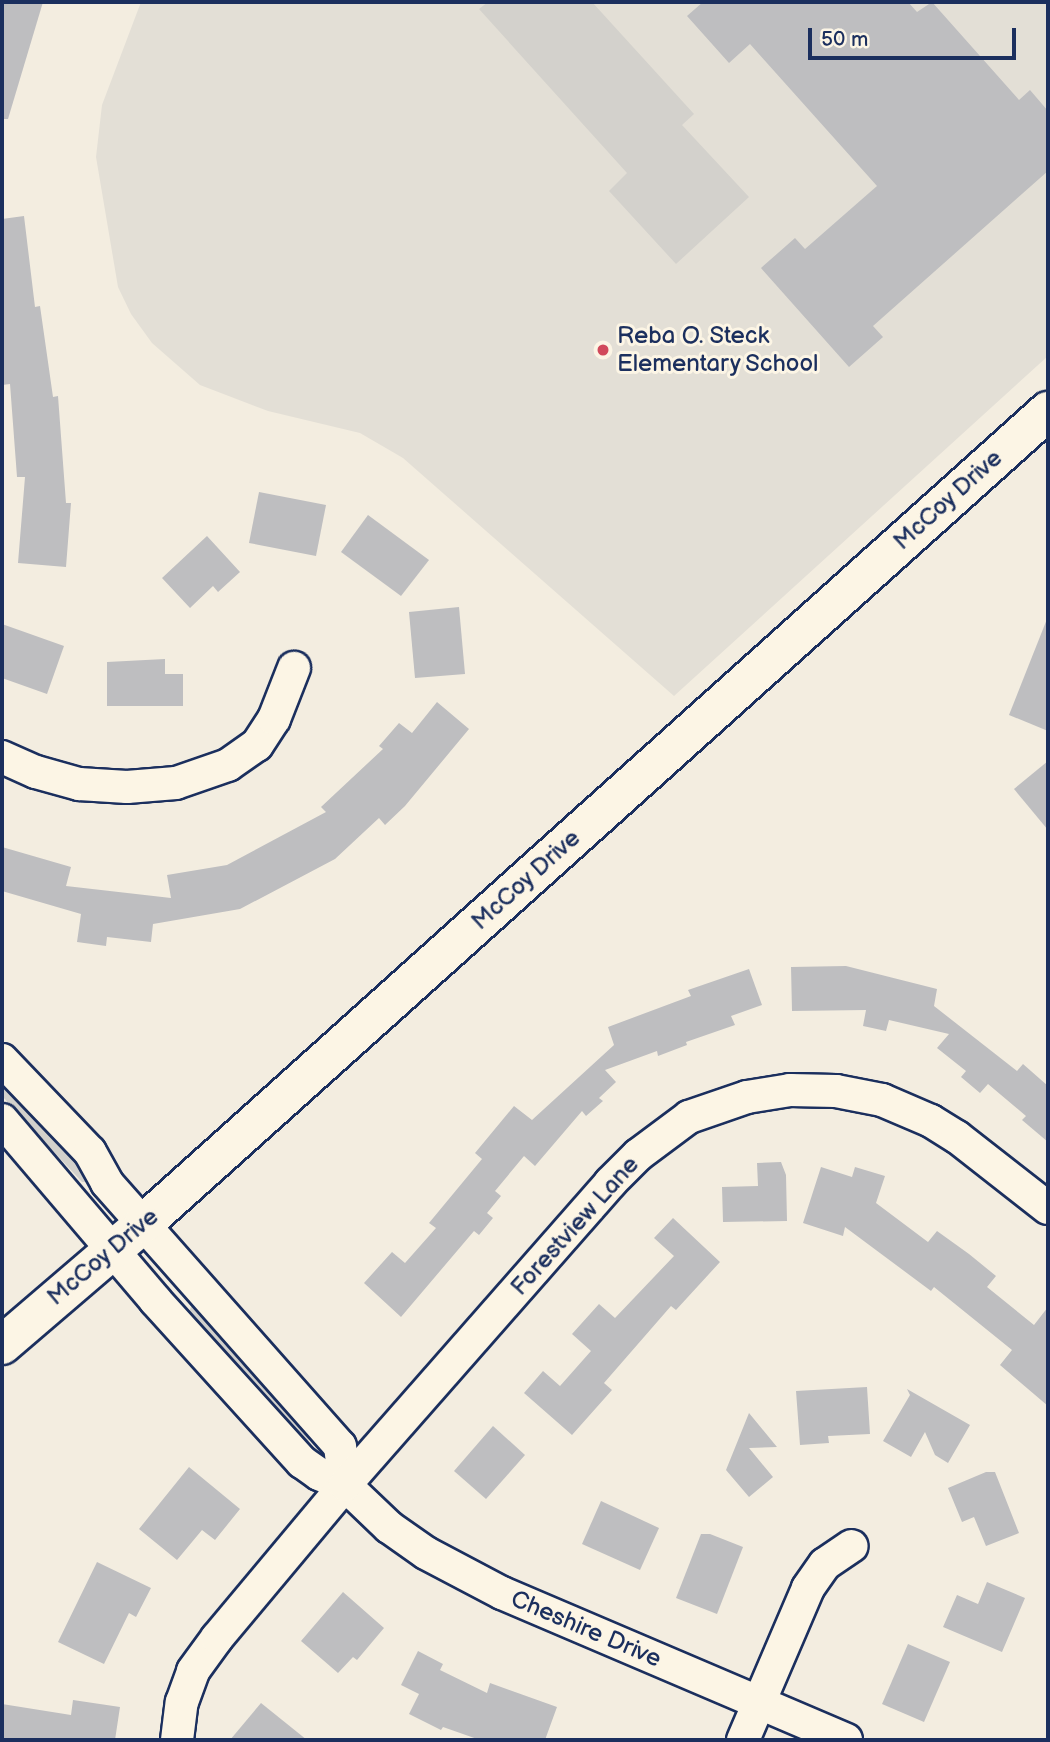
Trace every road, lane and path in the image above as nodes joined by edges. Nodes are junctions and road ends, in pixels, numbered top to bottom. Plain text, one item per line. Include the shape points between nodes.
1 (1048, 411) edge
2 (294, 668) dead end
3 (2, 757) edge
4 (2, 1060) edge
5 (2, 1120) edge
6 (1048, 1209) edge
7 (143, 1224) junction
8 (113, 1250) junction
9 (2, 1345) edge
10 (345, 1485) junction
11 (852, 1546) dead end
12 (758, 1703) junction
13 (177, 1740) edge
14 (743, 1740) edge
15 (846, 1740) edge

1 - 7 street, McCoy Drive
2 - 3 street via 274,719 257,745 228,765 176,783 127,788 79,784
4 - 7 street via 90,1152 107,1183
5 - 8 street, Cheshire Drive
6 - 10 street, Forestview Lane via 957,1137 882,1100 836,1091 790,1090 747,1097 689,1117 638,1155 610,1183
7 - 8 street, McCoy Drive
7 - 10 street via 340,1446
8 - 9 street, McCoy Drive
8 - 10 street, Cheshire Drive via 302,1462
10 - 12 street, Cheshire Drive via 389,1527 460,1573
10 - 13 street, Forestview Lane via 193,1671 182,1702
11 - 12 street via 825,1563 808,1588
12 - 14 street
12 - 15 street, Cheshire Drive

